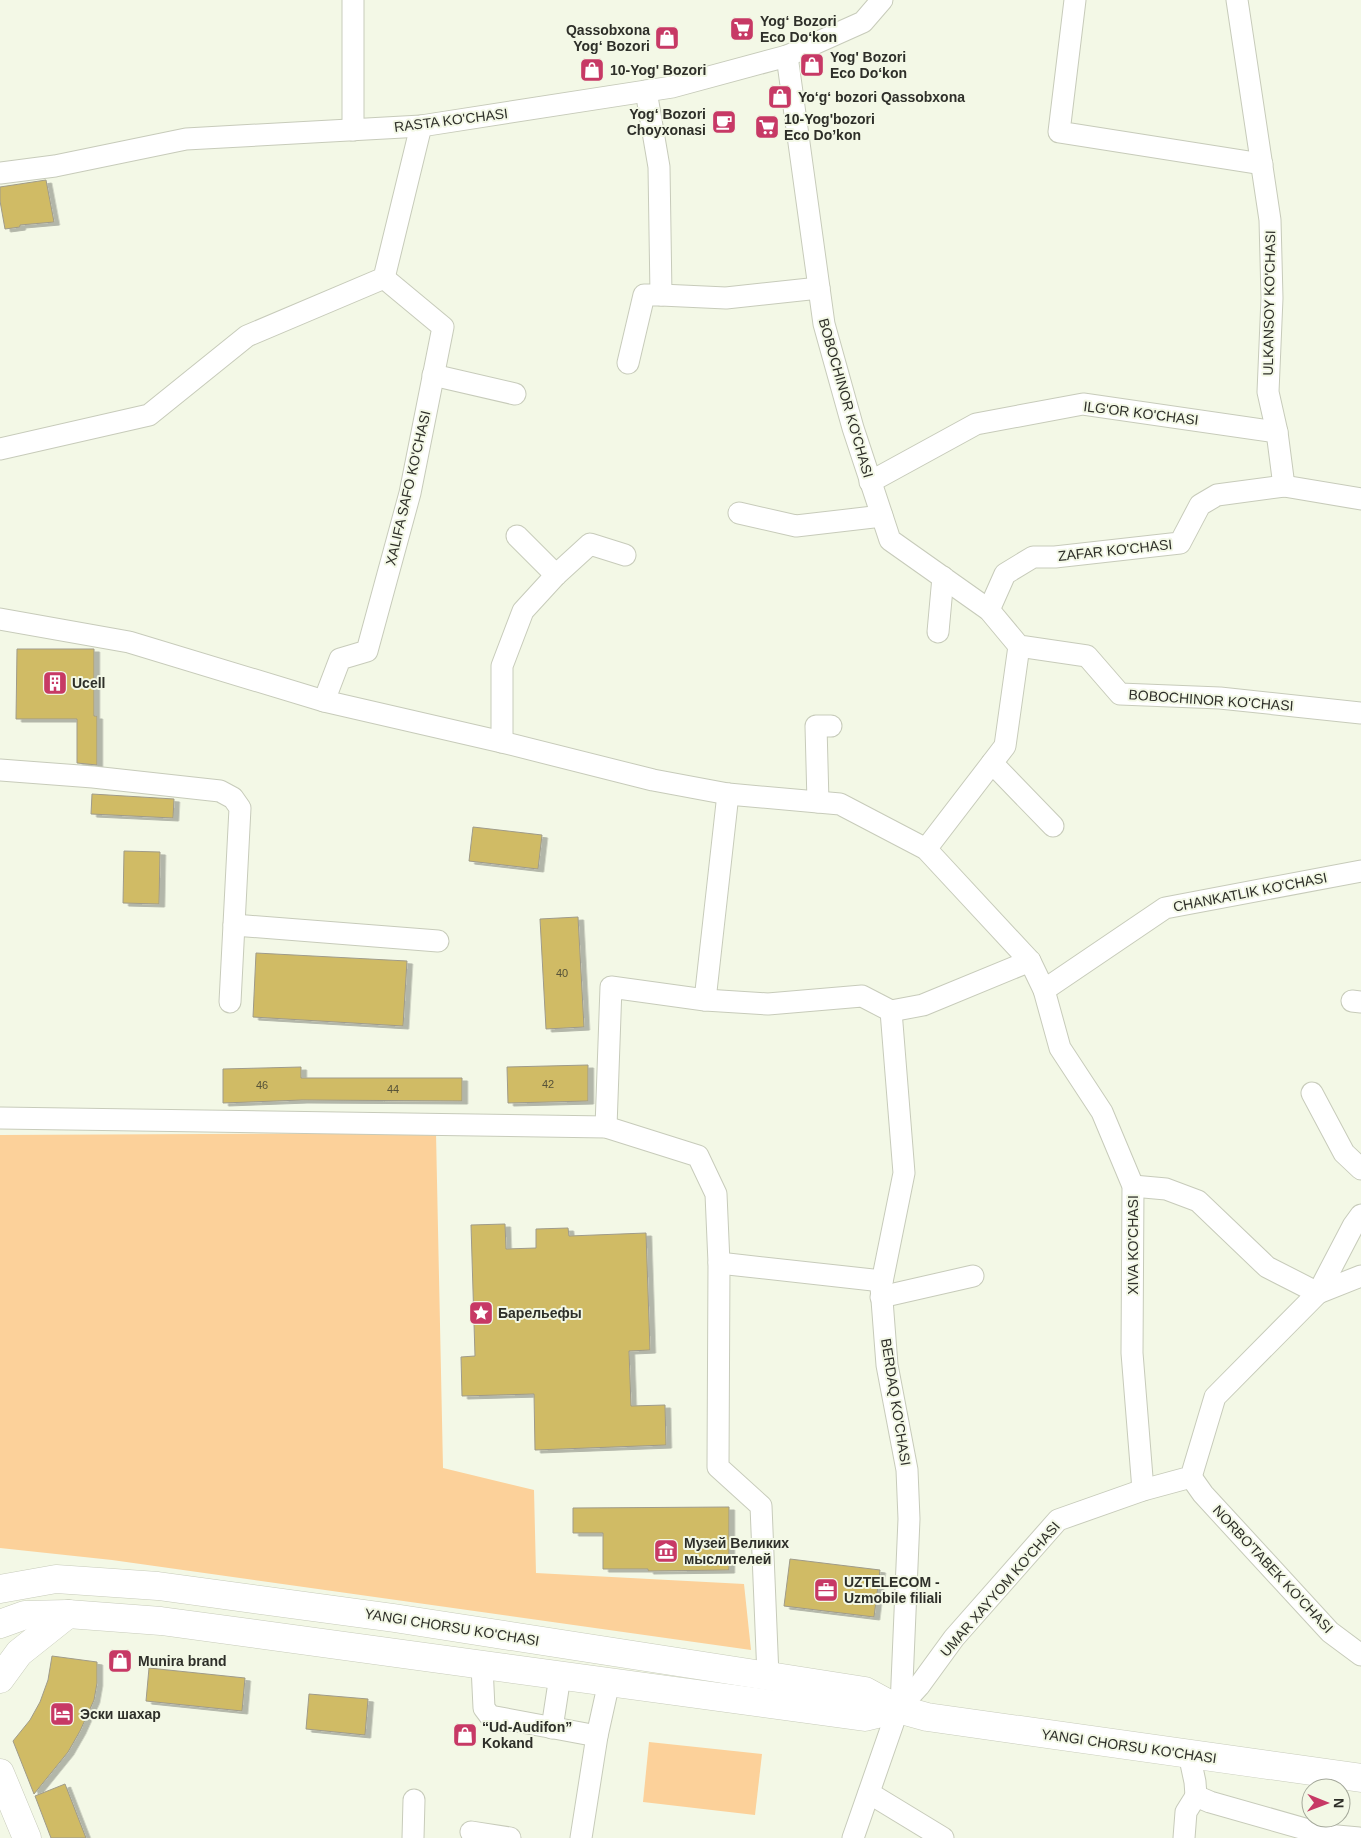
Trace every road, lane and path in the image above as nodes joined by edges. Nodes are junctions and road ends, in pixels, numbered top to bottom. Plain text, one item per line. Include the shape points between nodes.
1 (353, 0) edge
2 (882, 0) edge
3 (1075, 0) edge
4 (1237, 0) edge
5 (787, 56) junction
6 (646, 91) junction
7 (421, 126) junction
8 (353, 130) junction
9 (1262, 164) junction
10 (0, 173) edge
11 (384, 278) junction
12 (819, 288) junction
13 (661, 294) junction
14 (628, 363) dead end
15 (433, 375) junction
16 (515, 394) dead end
17 (1277, 432) junction
18 (0, 449) edge
19 (870, 482) junction
20 (1284, 486) junction
21 (1361, 498) edge
22 (739, 513) dead end
23 (882, 516) junction
24 (517, 536) dead end
25 (625, 555) dead end
26 (556, 575) junction
27 (943, 578) junction
28 (989, 610) junction
29 (0, 619) edge
30 (938, 632) dead end
31 (1019, 646) junction
32 (324, 701) junction
33 (1361, 713) edge
34 (831, 726) dead end
35 (502, 742) junction
36 (992, 763) junction
37 (0, 770) edge
38 (728, 794) junction
39 (818, 802) junction
40 (1053, 826) dead end
41 (926, 849) junction
42 (1361, 871) edge
43 (234, 926) junction
44 (438, 941) dead end
45 (1030, 960) junction
46 (1044, 990) junction
47 (704, 1000) junction
48 (230, 1002) dead end
49 (891, 1011) junction
50 (1312, 1094) dead end
51 (0, 1118) edge
52 (606, 1127) junction
53 (1361, 1169) edge
54 (1133, 1186) junction
55 (1361, 1215) edge
56 (719, 1263) junction
57 (974, 1276) dead end
58 (1361, 1276) edge
59 (882, 1289) junction
60 (1318, 1293) junction
61 (1191, 1477) junction
62 (1143, 1490) junction
63 (0, 1569) edge
64 (56, 1579) junction
65 (0, 1589) edge
66 (68, 1614) junction
67 (0, 1624) edge
68 (1361, 1655) edge
69 (482, 1666) junction
70 (560, 1676) junction
71 (768, 1676) junction
72 (0, 1679) edge
73 (609, 1682) junction
74 (900, 1707) junction
75 (552, 1728) junction
76 (597, 1736) junction
77 (1189, 1754) junction
78 (0, 1773) edge
79 (1361, 1778) edge
80 (869, 1793) junction
81 (1196, 1796) junction
82 (414, 1800) dead end
83 (471, 1832) dead end
84 (28, 1838) edge
85 (414, 1838) edge
86 (510, 1838) edge
87 (581, 1838) edge
88 (853, 1838) edge
89 (943, 1838) edge
90 (1184, 1838) edge
91 (1359, 1838) edge

1 - 8 street
2 - 5 street, RASTA KO'CHASI via 863,22
3 - 9 street via 1059,132
4 - 9 street, ULKANSOY KO'CHASI
5 - 6 street, RASTA KO'CHASI
5 - 12 street, BOBOCHINOR KO'CHASI
6 - 7 street, RASTA KO'CHASI
6 - 13 street via 659,167
7 - 8 street, RASTA KO'CHASI
7 - 11 street
8 - 10 street, RASTA KO'CHASI via 186,139 55,166
9 - 17 street, ULKANSOY KO'CHASI via 1270,220 1272,298 1268,392
11 - 15 street, XALIFA SAFO KO'CHASI via 443,327
11 - 18 street via 247,336 149,415
12 - 13 street via 726,298
12 - 19 street, BOBOCHINOR KO'CHASI via 824,324
13 - 14 street via 644,295
15 - 16 street
15 - 32 street, XALIFA SAFO KO'CHASI via 410,493 367,652 340,659
17 - 19 street, ILG'OR KO'CHASI via 1083,404 976,424
17 - 20 street, ULKANSOY KO'CHASI
19 - 23 street, BOBOCHINOR KO'CHASI
20 - 21 street, ZAFAR KO'CHASI
20 - 28 street, ZAFAR KO'CHASI via 1217,495 1200,504 1180,543 1033,557 1005,574
22 - 23 street via 796,526
23 - 27 street, BOBOCHINOR KO'CHASI via 890,540
24 - 26 street
25 - 26 street via 590,544
26 - 35 street via 524,611 502,666
27 - 28 street, BOBOCHINOR KO'CHASI
27 - 30 street
28 - 31 street, BOBOCHINOR KO'CHASI
29 - 32 street, XIVA KO'CHASI via 129,642
31 - 33 street, BOBOCHINOR KO'CHASI via 1086,656 1120,694 1220,698
31 - 36 street via 1005,746
32 - 35 street, XIVA KO'CHASI
34 - 39 street via 816,726
35 - 38 street, XIVA KO'CHASI via 652,780
36 - 40 street
36 - 41 street
37 - 43 street via 220,791 233,798 240,808
38 - 39 street, XIVA KO'CHASI
38 - 47 street
39 - 41 street, XIVA KO'CHASI via 840,804
41 - 45 street, XIVA KO'CHASI
42 - 46 street, CHANKATLIK KO'CHASI via 1165,908
43 - 44 street
43 - 48 street
45 - 46 street, XIVA KO'CHASI
45 - 49 street via 923,1005
46 - 54 street, XIVA KO'CHASI via 1060,1048 1102,1112
47 - 49 street via 768,1004 862,996
47 - 52 street via 611,986
49 - 59 street, BERDAQ KO'CHASI via 904,1174
50 - 53 street via 1344,1153
51 - 52 street
52 - 56 street via 698,1156 716,1194
54 - 60 street via 1166,1189 1198,1201 1267,1267
54 - 62 street, XIVA KO'CHASI via 1132,1353
55 - 60 street
56 - 59 street
56 - 71 street via 718,1467 761,1506
57 - 59 street
58 - 60 street
59 - 74 street, BERDAQ KO'CHASI via 887,1364 908,1480
60 - 61 street via 1215,1397
61 - 62 street, UMAR XAYYOM KO'CHASI
61 - 68 street, NORBO'TABEK KO'CHASI via 1330,1632
62 - 74 street, UMAR XAYYOM KO'CHASI via 1058,1520 954,1638
63 - 64 main road
64 - 65 main road, YANGI CHORSU KO'CHASI
64 - 71 main road, YANGI CHORSU KO'CHASI via 158,1586 326,1608
66 - 67 main road, YANGI CHORSU KO'CHASI via 25,1615
66 - 69 main road, YANGI CHORSU KO'CHASI via 161,1621
66 - 72 main road via 19,1653
69 - 70 main road, YANGI CHORSU KO'CHASI
69 - 75 street via 484,1708 490,1716
70 - 73 main road, YANGI CHORSU KO'CHASI
70 - 75 street
71 - 74 main road, YANGI CHORSU KO'CHASI via 865,1691
73 - 74 main road, YANGI CHORSU KO'CHASI via 865,1717
73 - 76 street
74 - 77 main road, YANGI CHORSU KO'CHASI via 928,1717
74 - 80 street
75 - 76 street
76 - 87 street
77 - 79 main road, YANGI CHORSU KO'CHASI
77 - 81 street
78 - 84 main road
80 - 88 street
80 - 89 street
81 - 90 street via 1186,1812
81 - 91 street via 1326,1835
82 - 85 street
83 - 86 street

